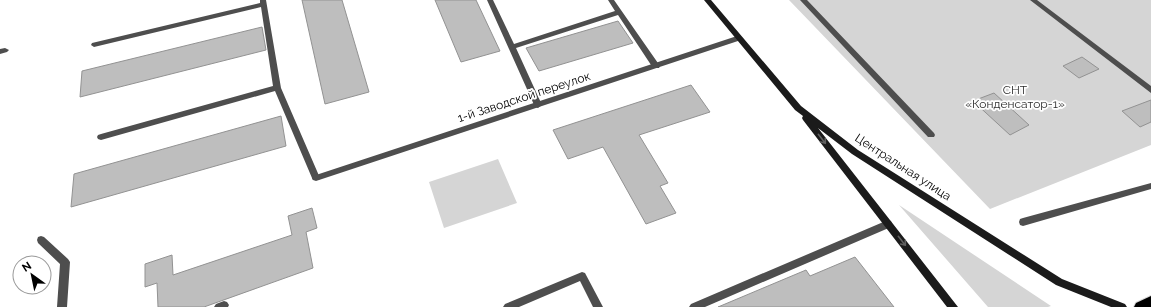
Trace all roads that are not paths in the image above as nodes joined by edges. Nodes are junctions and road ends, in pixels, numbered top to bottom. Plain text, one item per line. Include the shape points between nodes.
1 (490, 0) edge
2 (611, 0) edge
3 (707, 0) edge
4 (803, 0) edge
5 (1033, 0) edge
6 (263, 2) edge
7 (619, 12) junction
8 (739, 38) junction
9 (94, 45) dead end
10 (512, 47) junction
11 (656, 66) junction
12 (277, 88) junction
13 (1151, 90) edge
14 (538, 105) junction
15 (798, 108) junction
16 (931, 135) dead end
17 (101, 137) dead end
18 (1151, 186) edge
19 (1023, 222) dead end
20 (888, 224) junction
21 (41, 240) dead end
22 (1151, 302) edge
23 (62, 307) edge
24 (508, 307) edge
25 (598, 307) edge
26 (694, 307) edge
27 (953, 307) edge
28 (1122, 307) edge
29 (1140, 307) edge

1 - 10 street
2 - 7 street
3 - 8 street, Центральная улица
4 - 16 street
5 - 13 street
6 - 9 street
6 - 12 street
7 - 10 street
7 - 11 street
8 - 11 street, 1-й Заводской переулок
8 - 15 street, Центральная улица
10 - 14 street
11 - 14 street, 1-й Заводской переулок
12 - 14 street, 1-й Заводской переулок via 316,178
12 - 17 street
15 -> 20 street
15 - 28 street, Центральная улица via 855,152 1059,282
18 - 19 street
20 - 26 street
20 -> 27 street
21 - 23 street via 64,262
22 - 29 main road
24 - 25 street via 582,276

